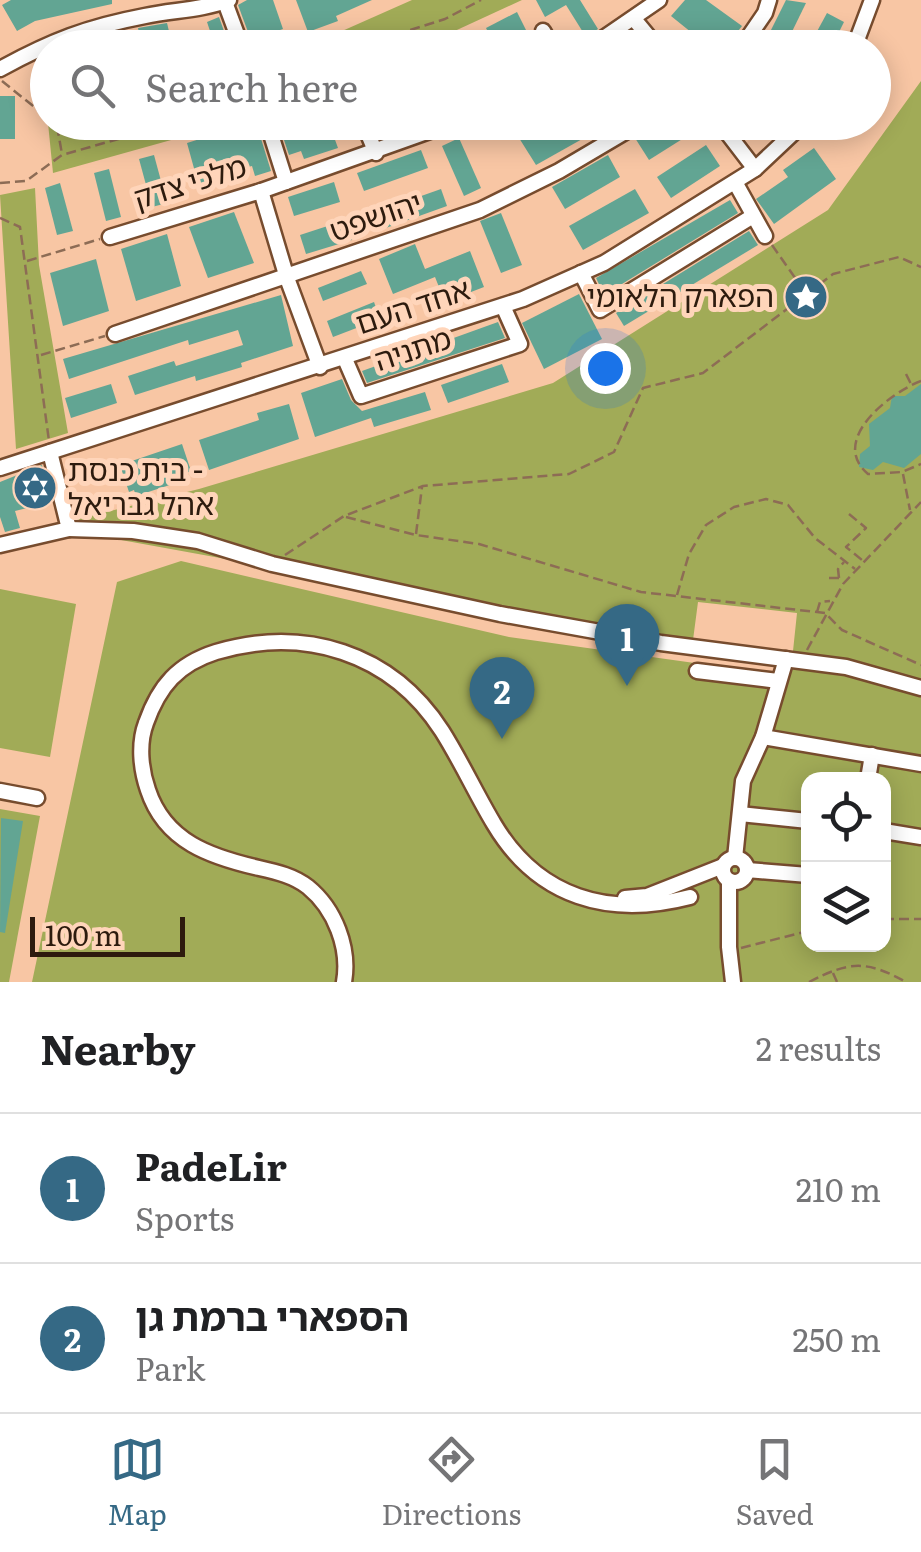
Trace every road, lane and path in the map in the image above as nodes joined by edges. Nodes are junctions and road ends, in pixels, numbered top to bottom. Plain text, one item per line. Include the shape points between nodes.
1 (481, 0) edge
2 (659, 0) edge
3 (769, 0) edge
4 (872, 0) edge
5 (227, 1) edge
6 (202, 4) edge
7 (634, 19) junction
8 (83, 30) edge
9 (236, 30) edge
10 (411, 30) edge
11 (617, 30) edge
12 (643, 30) edge
13 (753, 30) edge
14 (861, 30) edge
15 (30, 52) edge
16 (0, 69) edge
17 (0, 79) edge
18 (30, 103) edge
19 (59, 140) edge
20 (115, 140) edge
21 (273, 140) edge
22 (371, 140) edge
23 (409, 140) edge
24 (612, 140) edge
25 (733, 140) edge
26 (786, 140) edge
27 (376, 153) junction
28 (62, 155) junction
29 (756, 169) junction
30 (286, 182) junction
31 (735, 182) junction
32 (0, 183) edge
33 (261, 191) junction
34 (754, 216) junction
35 (0, 218) edge
36 (110, 236) joint
37 (765, 236) joint
38 (25, 262) junction
39 (921, 267) edge
40 (581, 273) junction
41 (287, 278) junction
42 (806, 294) junction
43 (504, 306) junction
44 (114, 334) joint
45 (39, 356) junction
46 (345, 359) junction
47 (320, 366) junction
48 (906, 374) dead end
49 (921, 381) edge
50 (911, 385) junction
51 (50, 452) junction
52 (921, 464) edge
53 (0, 468) edge
54 (902, 472) junction
55 (422, 486) junction
56 (921, 502) edge
57 (910, 512) junction
58 (849, 514) dead end
59 (344, 516) junction
60 (69, 529) junction
61 (416, 536) junction
62 (0, 545) edge
63 (846, 547) junction
64 (838, 556) junction
65 (845, 560) junction
66 (863, 561) junction
67 (272, 564) junction
68 (855, 569) junction
69 (829, 578) dead end
70 (839, 578) junction
71 (843, 584) junction
72 (677, 596) junction
73 (831, 601) junction
74 (816, 612) junction
75 (825, 614) junction
76 (786, 659) junction
77 (921, 664) edge
78 (697, 670) dead end
79 (778, 682) junction
80 (921, 688) edge
81 (763, 737) junction
82 (872, 755) junction
83 (921, 764) edge
84 (869, 772) edge
85 (0, 792) edge
86 (37, 798) dead end
87 (740, 814) junction
88 (801, 820) edge
89 (891, 831) edge
90 (921, 837) edge
91 (729, 862) junction
92 (747, 870) junction
93 (801, 875) edge
94 (729, 882) junction
95 (565, 892) junction
96 (690, 898) dead end
97 (891, 919) edge
98 (921, 919) edge
99 (801, 933) edge
100 (730, 950) junction
101 (833, 971) junction
102 (344, 982) edge
103 (733, 982) edge
104 (809, 982) edge
105 (837, 982) edge
106 (906, 982) edge

1 - 10 path
2 - 7 street
3 - 13 street
4 - 14 street
5 - 6 street
5 - 9 street
6 - 8 street
7 - 11 street
7 - 12 street
15 - 16 street
17 - 18 path
19 - 28 path
20 - 28 path
21 - 30 street
22 - 27 street
23 - 27 street, מלכי צדק
24 - 41 street, יהושפט via 480,210
25 - 29 street
26 - 29 street, אחד העם
27 - 30 street, מלכי צדק
28 - 32 path via 26,181
29 - 31 street, אחד העם
30 - 33 street, מלכי צדק
31 - 34 street
31 - 40 street, אחד העם
33 - 36 street, מלכי צדק
33 - 41 street
34 - 37 street
34 - 40 street via 600,310
35 - 38 path via 20,226
36 - 38 path
37 - 42 path
38 - 45 path
39 - 42 path via 900,256 833,274
40 - 43 street, אחד העם
41 - 44 street, יהושפט
41 - 47 street
42 - 55 path via 703,373 643,388 614,452 584,467 568,474
43 - 46 street, אחד העם
43 - 46 street, מתניה via 520,344 361,396
44 - 45 path
45 - 51 path
46 - 47 street, אחד העם
47 - 51 street, אחד העם
48 - 50 path
49 - 50 path
50 - 54 path via 864,423 856,448 868,474
51 - 53 street, אחד העם
51 - 60 street
52 - 54 path
54 - 57 path
55 - 59 path
55 - 61 path
56 - 57 path
57 - 66 path
58 - 63 path via 866,528
59 - 61 path
59 - 67 path
60 - 62 street
60 - 67 street via 198,541
61 - 72 path via 479,544 641,592
63 - 64 path
63 - 66 path
64 - 65 path
64 - 72 path via 788,505 766,500 734,507 706,525
65 - 68 path
65 - 70 path
66 - 68 path
67 - 76 street via 500,614
68 - 71 path
69 - 70 path
70 - 71 path
71 - 73 path
72 - 74 path
73 - 74 path via 820,602
73 - 75 path
74 - 75 path
75 - 76 path via 804,656
75 - 77 path via 842,630
76 - 79 street
76 - 80 street
78 - 79 street
79 - 81 street
81 - 82 street
81 - 87 street via 743,781
82 - 83 street
82 - 84 street
85 - 86 street
87 - 88 street
87 - 91 street
89 - 90 street
91 - 92 street via 742,860
91 - 94 street via 723,876
91 - 95 street via 647,896
92 - 93 street
92 - 94 street via 741,881
94 - 100 street
95 - 96 street via 630,907
95 - 102 street via 506,844 441,729 410,692 371,664 321,645 282,640 197,658 158,691 143,729 141,768 149,796 188,844 288,875 326,904 346,952
97 - 98 path
99 - 100 path
100 - 103 street
101 - 104 path
101 - 105 path
101 - 106 path via 850,964 878,966

